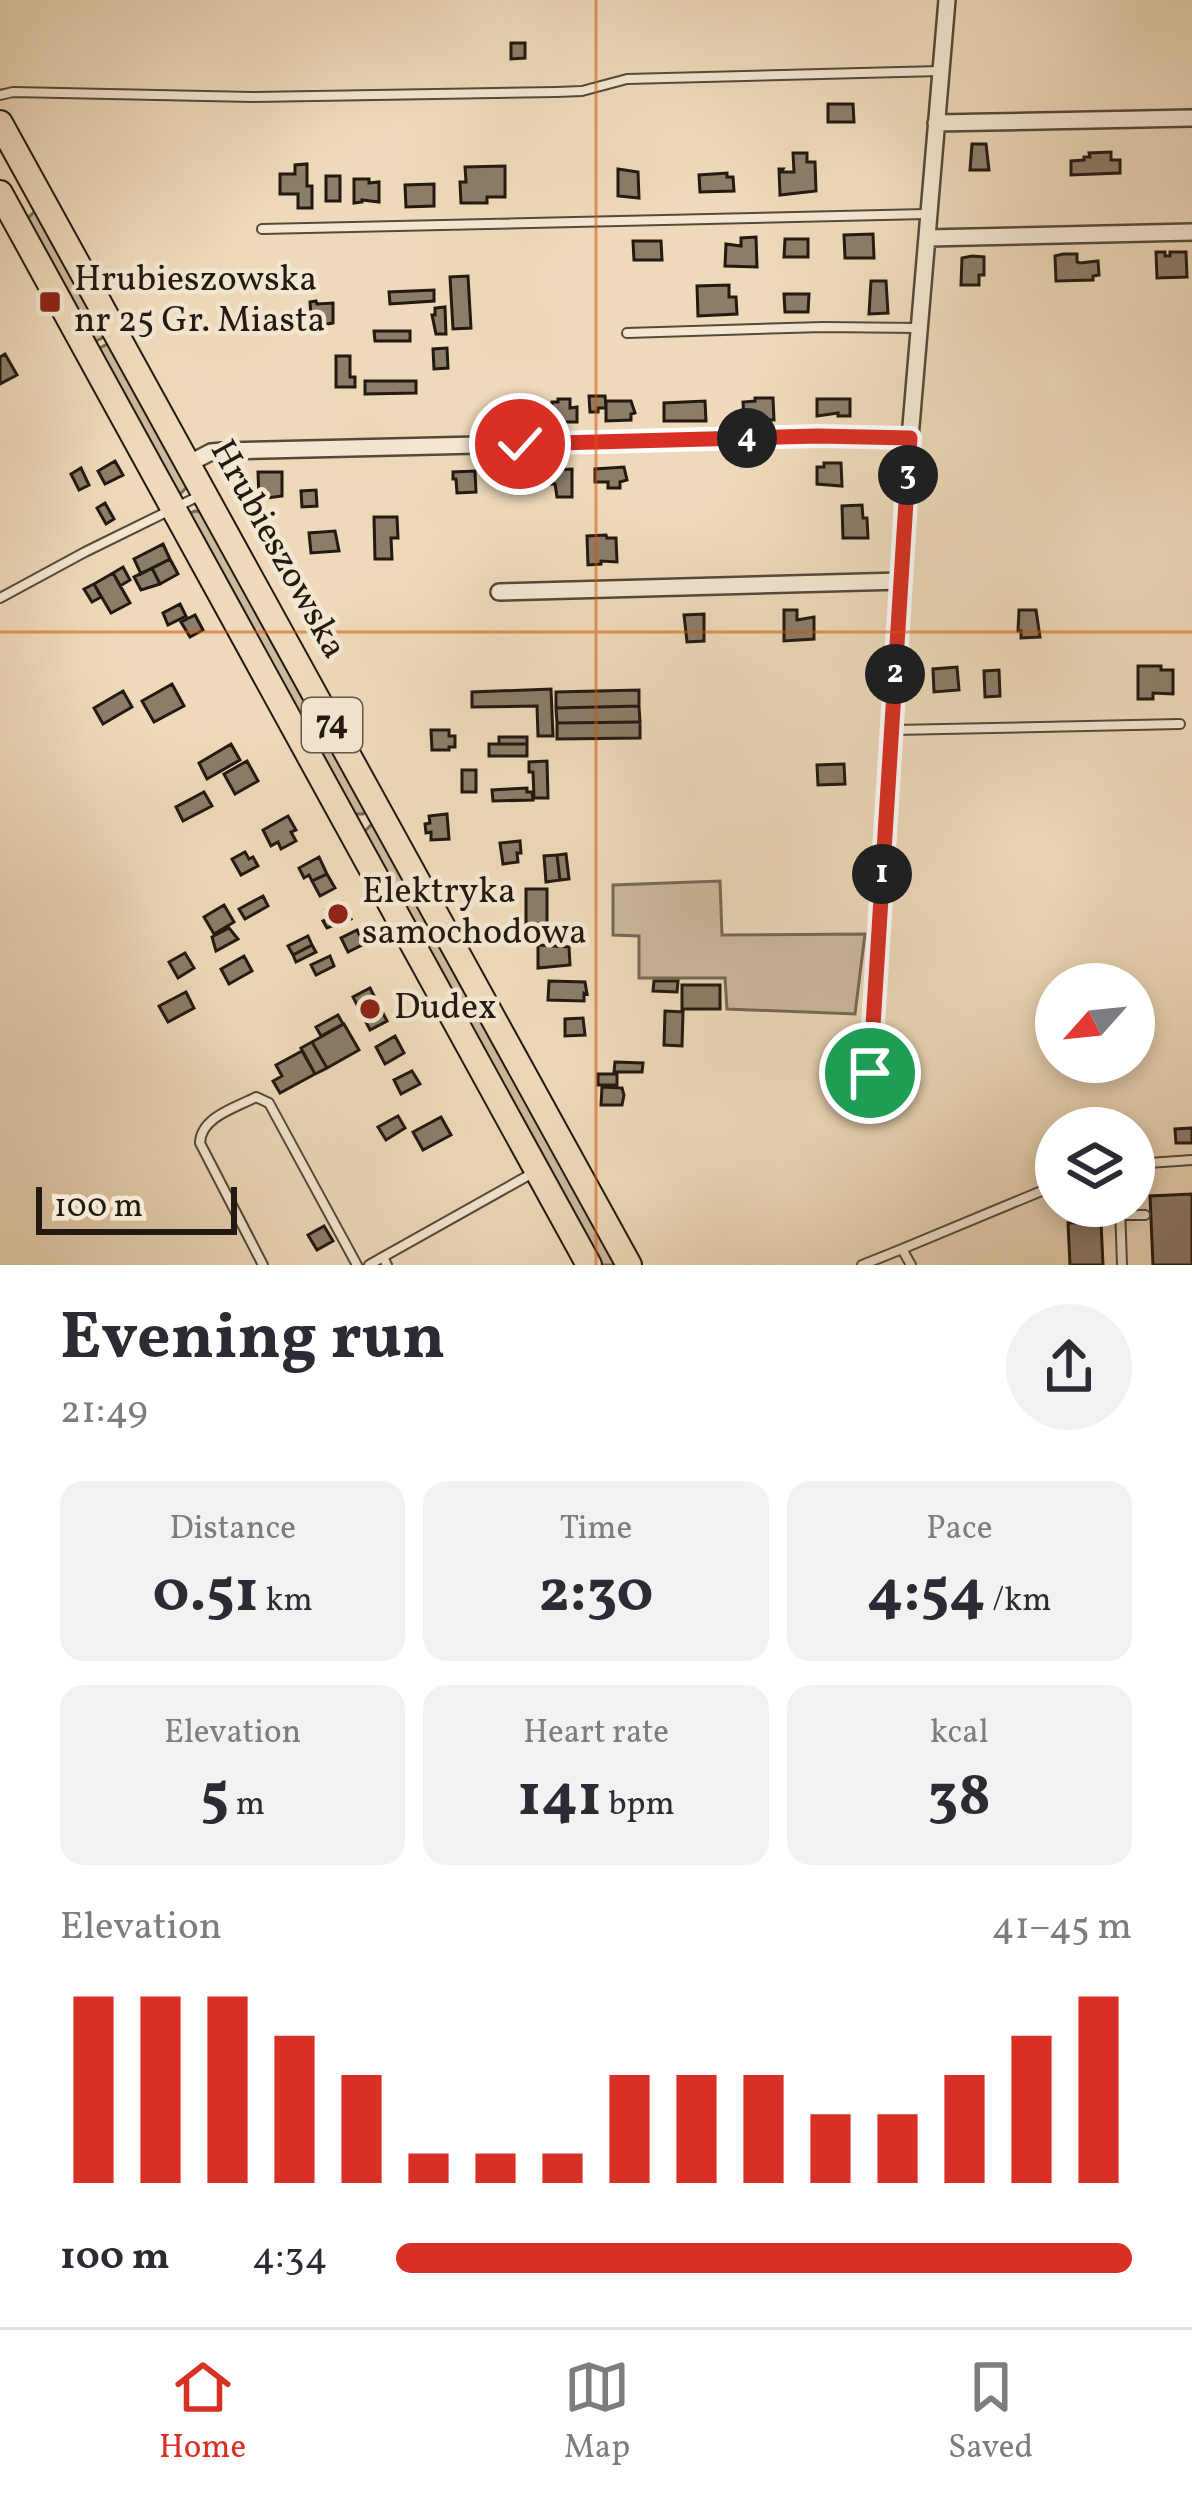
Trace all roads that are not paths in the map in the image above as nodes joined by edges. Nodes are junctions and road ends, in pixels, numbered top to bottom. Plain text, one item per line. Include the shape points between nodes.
1 (947, 0) edge
2 (941, 71) junction
3 (0, 95) edge
4 (1192, 118) edge
5 (0, 123) edge
6 (937, 123) junction
7 (30, 178) junction
8 (1, 199) edge
9 (928, 214) junction
10 (262, 230) dead end
11 (1192, 232) edge
12 (927, 238) junction
13 (920, 328) junction
14 (627, 333) dead end
15 (910, 438) junction
16 (188, 464) junction
17 (205, 494) junction
18 (174, 510) junction
19 (901, 581) junction
20 (499, 592) dead end
21 (0, 598) edge
22 (1180, 724) dead end
23 (892, 730) junction
24 (380, 812) junction
25 (349, 828) junction
26 (870, 1073) dead end
27 (1192, 1160) edge
28 (1155, 1163) edge
29 (537, 1171) junction
30 (1035, 1194) edge
31 (1121, 1227) edge
32 (902, 1249) junction
33 (385, 1261) edge
34 (263, 1265) edge
35 (357, 1265) edge
36 (369, 1265) edge
37 (589, 1265) edge
38 (629, 1265) edge
39 (862, 1265) edge
40 (910, 1265) edge
41 (1122, 1265) edge

1 - 2 street
2 - 3 lane via 627,79 534,93
2 - 6 street
4 - 6 street
5 - 7 main road, 74
6 - 9 street
7 - 8 street, Hrubieszowska
7 - 16 main road, Hrubieszowska / 74
8 - 18 main road, Hrubieszowska / 74
9 - 10 lane
9 - 12 street
11 - 12 street
12 - 13 street
13 - 14 lane
13 - 15 street
15 - 16 street via 222,451
15 - 19 street
16 - 17 main road, Hrubieszowska / 74
17 - 18 lane
17 - 24 main road, Hrubieszowska / 74
18 - 21 lane
18 - 25 main road, Hrubieszowska / 74
19 - 20 street
19 - 23 street
22 - 23 lane
23 - 26 street
24 - 25 main road
24 - 38 main road, Hrubieszowska / 74
25 - 29 main road, Hrubieszowska / 74
27 - 28 lane
29 - 33 lane
29 - 37 main road, Hrubieszowska / 74
30 - 32 lane
31 - 41 lane
32 - 39 lane
32 - 40 lane
33 - 36 lane
34 - 35 lane via 200,1143 204,1124 256,1097 269,1103

